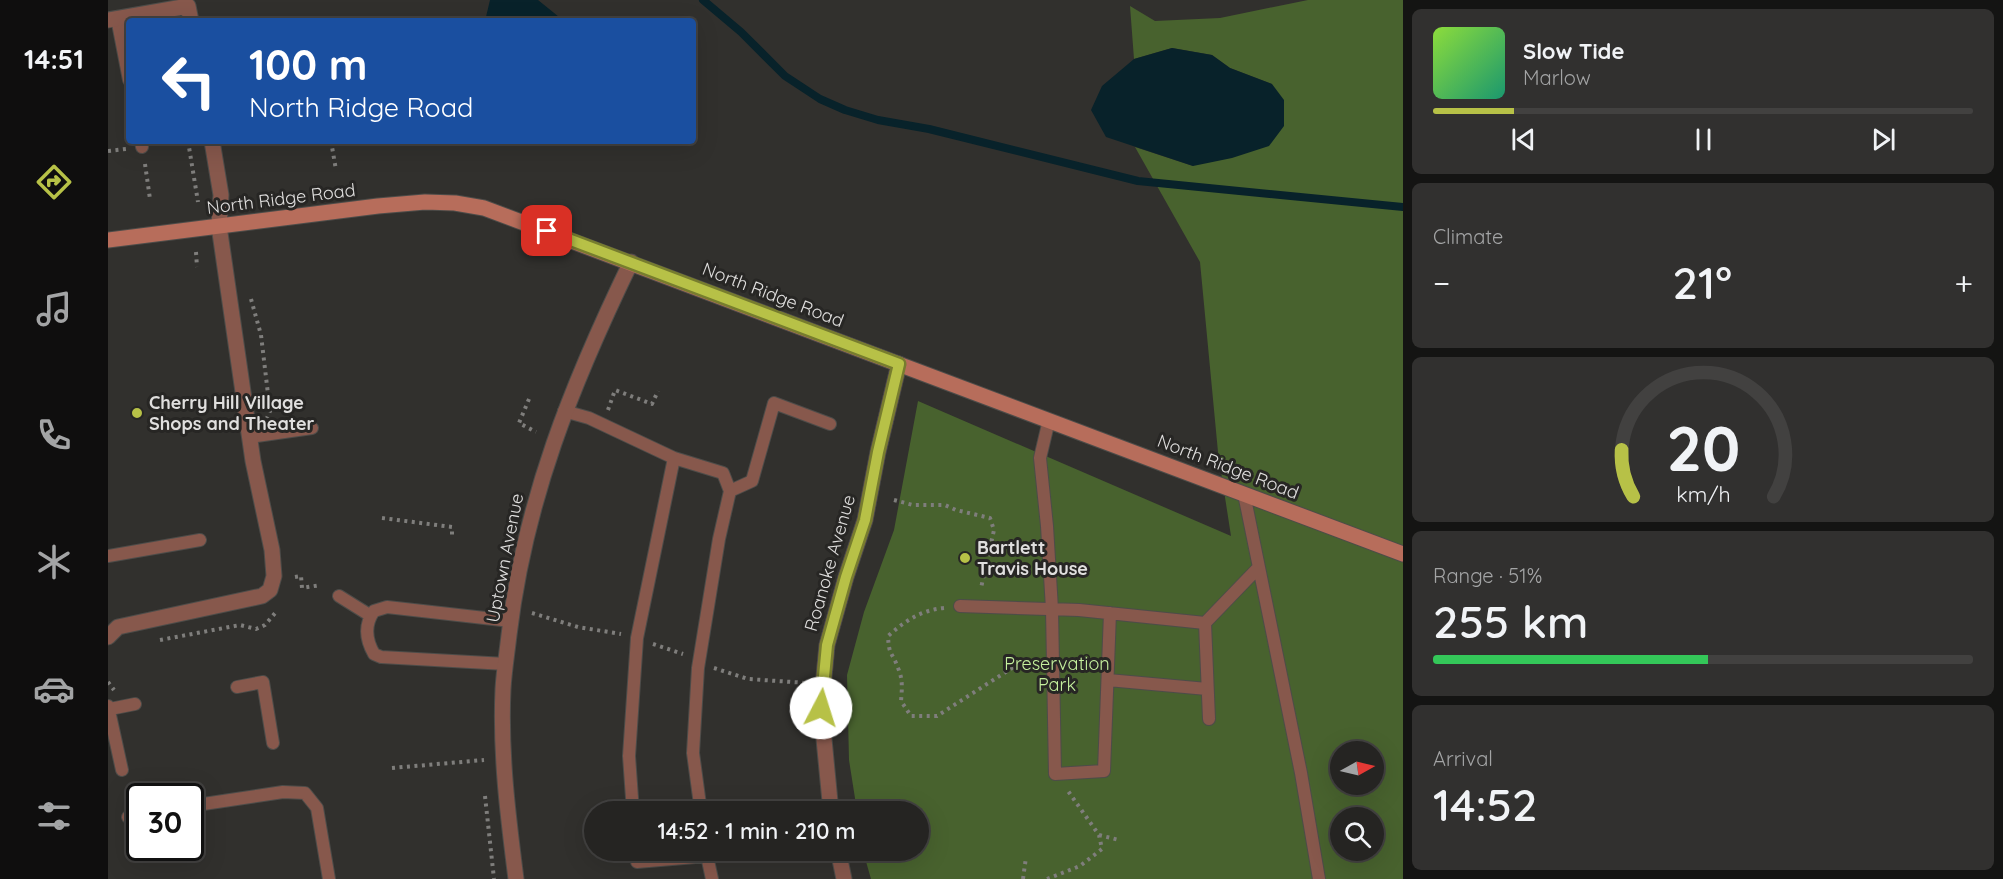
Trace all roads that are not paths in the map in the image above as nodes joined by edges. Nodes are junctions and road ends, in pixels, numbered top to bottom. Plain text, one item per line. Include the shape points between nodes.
1 (188, 9) edge
2 (113, 19) edge
3 (126, 69) edge
4 (212, 144) edge
5 (219, 226) junction
6 (108, 240) edge
7 (631, 262) junction
8 (899, 364) junction
9 (564, 411) junction
10 (1049, 420) junction
11 (830, 424) dead end
12 (312, 428) dead end
13 (250, 437) junction
14 (674, 458) junction
15 (730, 491) junction
16 (1244, 494) junction
17 (201, 540) dead end
18 (1403, 554) edge
19 (108, 556) edge
20 (1259, 567) junction
21 (339, 596) dead end
22 (960, 606) road end
23 (1052, 609) junction
24 (1110, 613) junction
25 (371, 616) junction
26 (511, 621) junction
27 (1205, 623) junction
28 (108, 635) edge
29 (506, 664) junction
30 (1108, 680) junction
31 (237, 687) dead end
32 (1207, 690) junction
33 (135, 704) dead end
34 (109, 707) edge
35 (1209, 719) dead end
36 (273, 743) dead end
37 (122, 770) dead end
38 (632, 801) edge
39 (700, 801) edge
40 (830, 801) edge
41 (204, 804) edge
42 (709, 861) edge
43 (840, 861) edge
44 (329, 879) edge
45 (516, 879) edge
46 (712, 879) edge
47 (844, 879) edge
48 (1319, 879) edge

1 - 2 street
2 - 3 lane
4 - 5 street via 221,195
5 - 6 street, North Ridge Road
5 - 7 street, North Ridge Road via 378,206 454,202 484,208
5 - 13 street
7 - 8 street, North Ridge Road
7 - 9 street, Uptown Avenue
8 - 10 street, North Ridge Road
8 - 40 street, Roanoke Avenue via 865,520 827,645 821,708
9 - 14 lane via 590,418
9 - 26 street, Uptown Avenue via 523,544
10 - 16 street, North Ridge Road
10 - 23 lane via 1040,458
11 - 15 lane via 774,403 752,481
12 - 13 lane
13 - 28 street via 272,550 274,576 270,590 232,604 118,627
14 - 15 lane via 723,472
14 - 38 lane via 637,638 629,756
15 - 39 lane via 698,660 693,753
16 - 18 street, North Ridge Road
16 - 20 lane
17 - 19 lane
20 - 27 lane
20 - 48 lane
21 - 25 lane
22 - 23 lane
23 - 24 lane
23 - 30 lane via 1055,774 1104,771
24 - 27 lane
24 - 30 lane
25 - 26 lane via 387,607
25 - 29 lane via 367,642 374,654 381,657
26 - 29 street, Uptown Avenue
27 - 32 lane
29 - 45 street, Uptown Avenue via 505,788
30 - 32 lane
31 - 36 lane via 263,682
32 - 35 lane
33 - 34 lane
34 - 37 lane
41 - 44 lane via 283,792 305,793 317,807
42 - 46 lane
43 - 47 street

